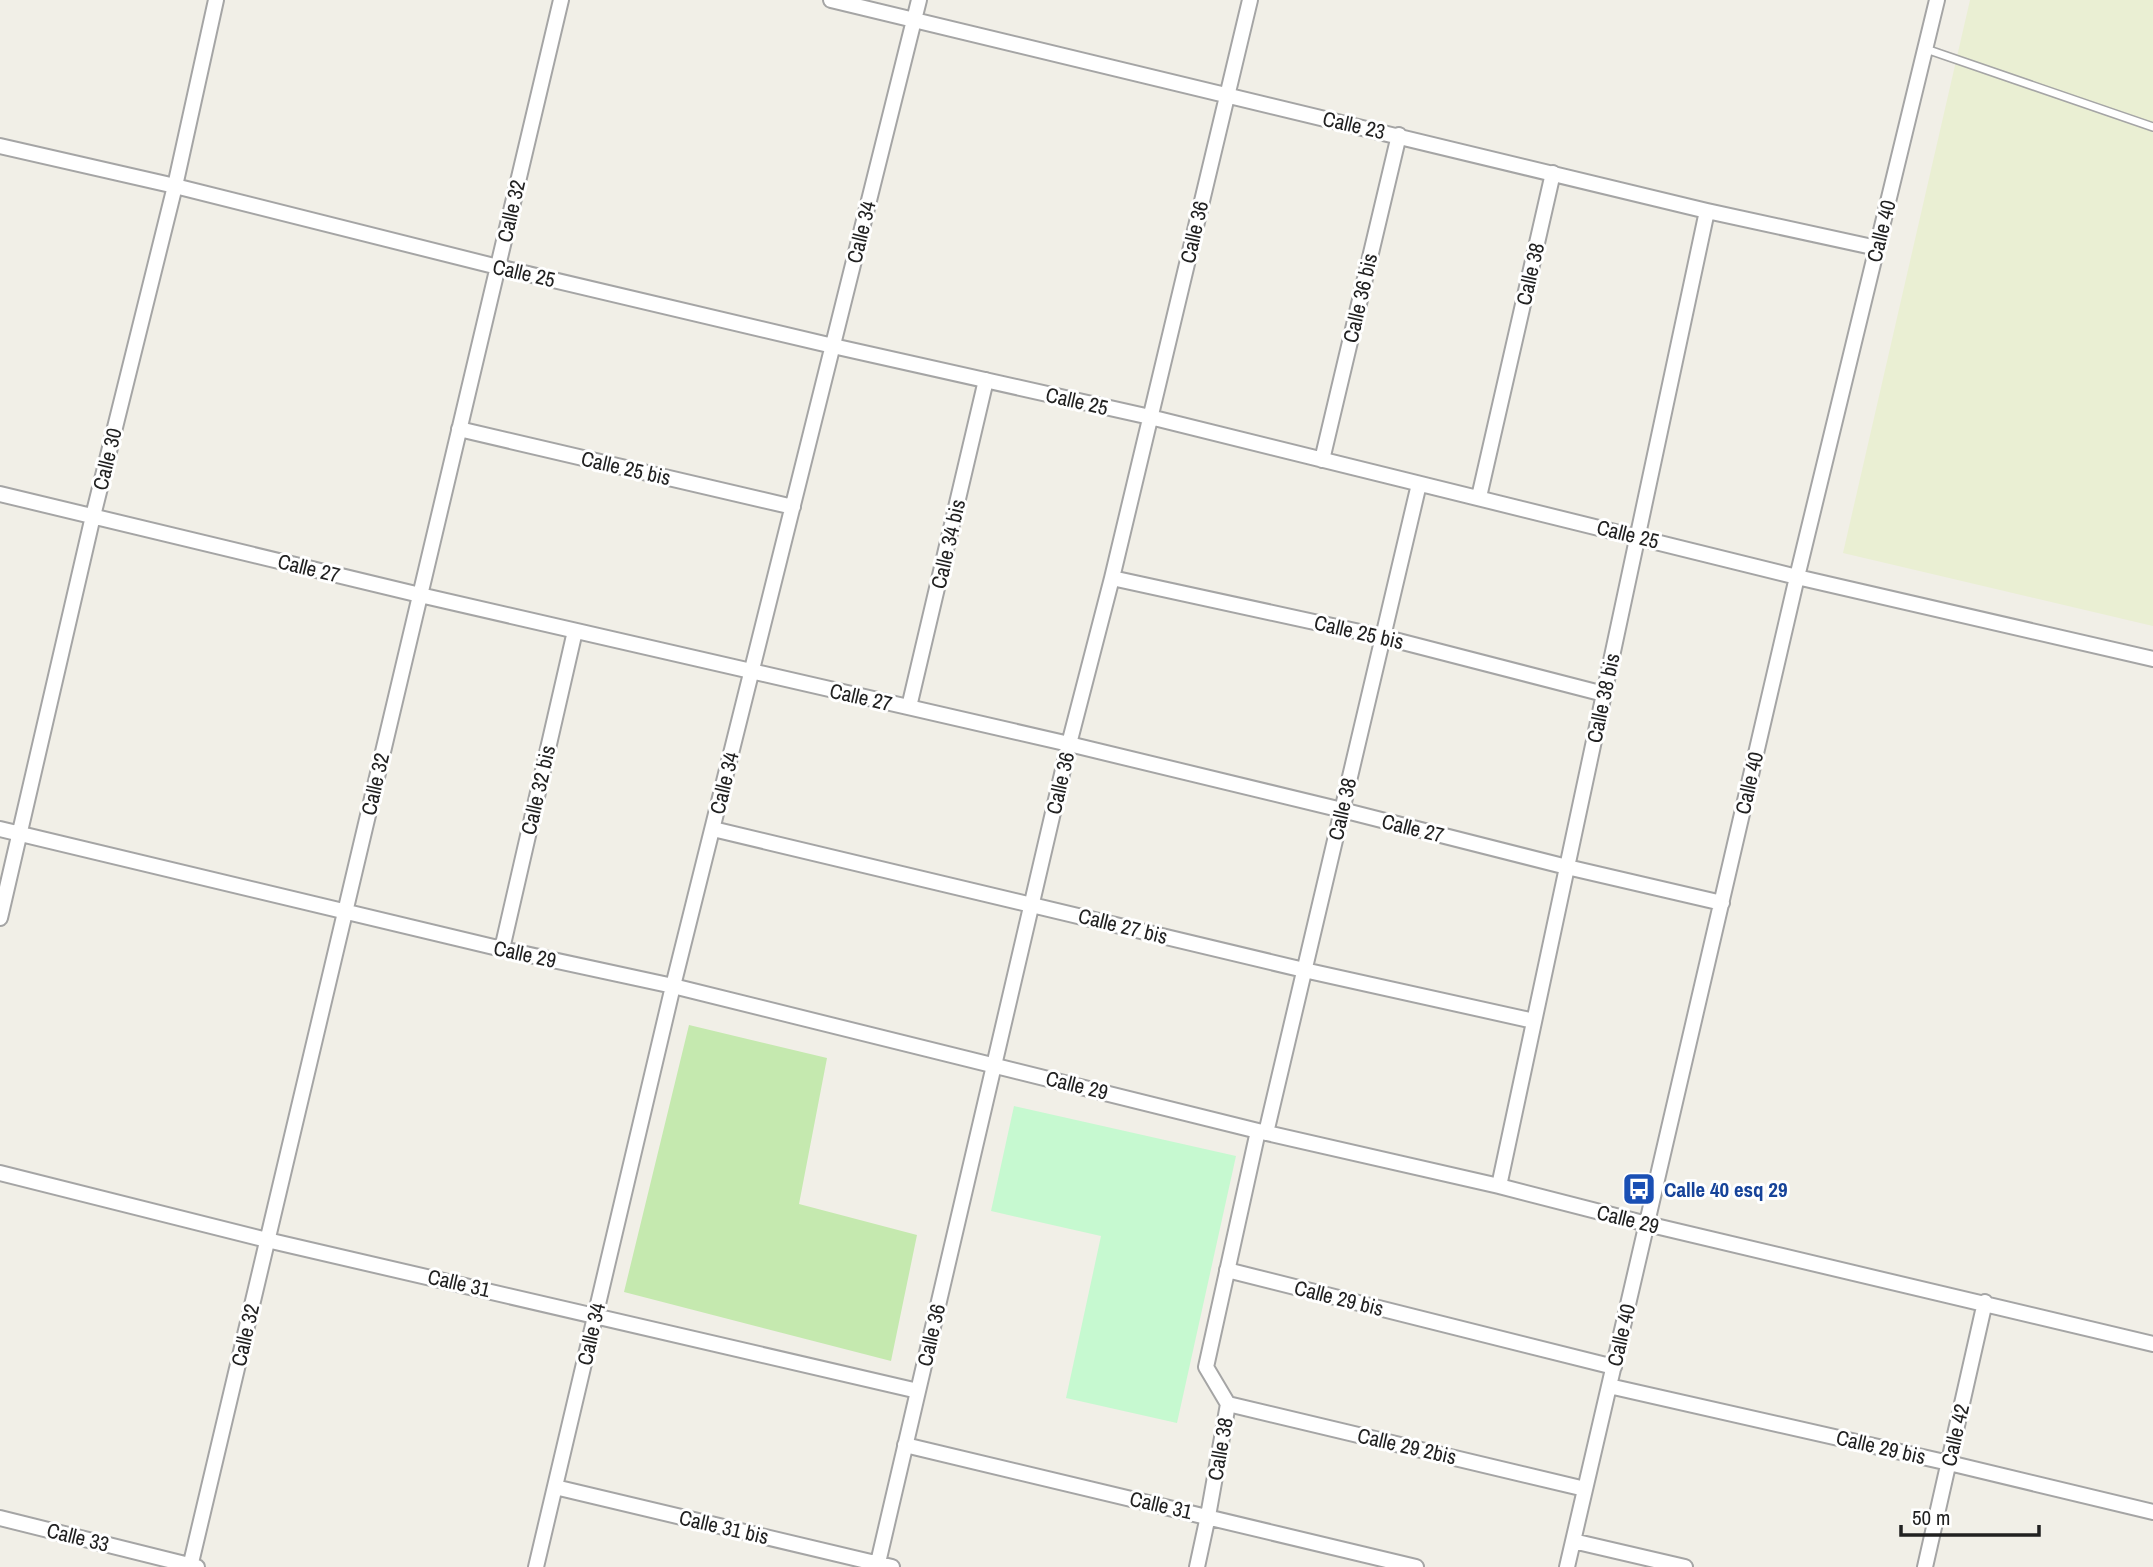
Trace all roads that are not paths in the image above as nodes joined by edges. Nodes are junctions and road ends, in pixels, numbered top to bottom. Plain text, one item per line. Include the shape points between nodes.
1 (216, 0) edge
2 (561, 0) edge
3 (831, 0) edge
4 (919, 0) edge
5 (1250, 0) edge
6 (1937, 0) edge
7 (914, 20) junction
8 (1926, 49) junction
9 (1227, 95) junction
10 (2153, 127) edge
11 (1399, 135) junction
12 (0, 146) edge
13 (1553, 173) junction
14 (175, 186) junction
15 (1707, 211) junction
16 (1877, 248) junction
17 (498, 267) junction
18 (833, 346) junction
19 (986, 380) junction
20 (1150, 417) junction
21 (459, 429) junction
22 (1322, 460) junction
23 (1419, 484) junction
24 (0, 494) edge
25 (1479, 497) junction
26 (793, 507) junction
27 (93, 516) junction
28 (1637, 536) junction
29 (1797, 577) junction
30 (1112, 578) junction
31 (420, 595) junction
32 (575, 631) junction
33 (1383, 637) junction
34 (2153, 659) edge
35 (751, 672) junction
36 (1604, 694) junction
37 (909, 707) junction
38 (1069, 744) junction
39 (1342, 810) junction
40 (0, 829) edge
41 (713, 829) junction
42 (20, 834) junction
43 (1567, 867) junction
44 (1721, 903) junction
45 (1031, 904) junction
46 (345, 912) junction
47 (0, 918) edge
48 (502, 949) junction
49 (1304, 970) junction
50 (673, 986) junction
51 (1534, 1021) junction
52 (994, 1065) junction
53 (1262, 1132) junction
54 (0, 1173) edge
55 (1499, 1186) junction
56 (1647, 1224) junction
57 (267, 1240) junction
58 (1227, 1270) junction
59 (1985, 1302) junction
60 (596, 1315) junction
61 (2153, 1344) edge
62 (1614, 1367) junction
63 (1609, 1386) junction
64 (918, 1391) junction
65 (1228, 1404) junction
66 (905, 1445) junction
67 (1949, 1463) junction
68 (555, 1487) junction
69 (1585, 1489) junction
70 (2153, 1512) edge
71 (1209, 1516) junction
72 (0, 1518) edge
73 (1573, 1541) junction
74 (877, 1565) edge
75 (192, 1566) edge
76 (536, 1567) edge
77 (892, 1567) edge
78 (1197, 1567) edge
79 (1416, 1567) edge
80 (1567, 1567) edge
81 (1685, 1567) edge
82 (1926, 1567) edge

1 - 14 street, Calle 30
2 - 17 street, Calle 32
3 - 7 street, Calle 23
4 - 7 street, Calle 34
5 - 9 street, Calle 36
6 - 8 street, Calle 40
7 - 9 street, Calle 23
7 - 18 street, Calle 34
8 - 10 lane
8 - 16 street, Calle 40
9 - 11 street, Calle 23
9 - 20 street, Calle 36
11 - 13 street, Calle 23
11 - 22 street, Calle 36 bis
12 - 14 street, Calle 25
13 - 15 street, Calle 23
13 - 25 street, Calle 38
14 - 17 street, Calle 25
14 - 27 street, Calle 30
15 - 16 street, Calle 23
15 - 28 street, Calle 38 bis
16 - 29 street, Calle 40
17 - 18 street, Calle 25
17 - 21 street, Calle 32
18 - 19 street, Calle 25
18 - 26 street, Calle 34
19 - 20 street, Calle 25
19 - 37 street, Calle 34 bis
20 - 22 street, Calle 25
20 - 30 street, Calle 36
21 - 26 street, Calle 25 bis
21 - 31 street, Calle 32
22 - 23 street, Calle 25
23 - 25 street, Calle 25
23 - 33 street, Calle 38
24 - 27 street, Calle 27
25 - 28 street, Calle 25
26 - 35 street, Calle 34
27 - 31 street, Calle 27
27 - 42 street, Calle 30
28 - 29 street, Calle 25
28 - 36 street, Calle 38 bis
29 - 34 street, Calle 25
29 - 44 street, Calle 40
30 - 33 street, Calle 25 bis
30 - 38 street, Calle 36
31 - 32 street, Calle 27
31 - 46 street, Calle 32
32 - 35 street, Calle 27
32 - 48 street, Calle 32 bis
33 - 36 street, Calle 25 bis
33 - 39 street, Calle 38
35 - 37 street, Calle 27
35 - 41 street, Calle 34
36 - 43 street, Calle 38 bis
37 - 38 street, Calle 27
38 - 39 street, Calle 27
38 - 45 street, Calle 36
39 - 43 street, Calle 27
39 - 49 street, Calle 38
40 - 42 street, Calle 29
41 - 45 street, Calle 27 bis
41 - 50 street, Calle 34
42 - 46 street, Calle 29
42 - 47 street, Calle 30
43 - 44 street, Calle 27
43 - 51 street, Calle 38 bis
44 - 56 street, Calle 40
45 - 49 street, Calle 27 bis
45 - 52 street, Calle 36
46 - 48 street, Calle 29
46 - 57 street, Calle 32
48 - 50 street, Calle 29
49 - 51 street, Calle 27 bis
49 - 53 street, Calle 38
50 - 52 street, Calle 29
50 - 60 street, Calle 34
51 - 55 street, Calle 38 bis
52 - 53 street, Calle 29
52 - 64 street, Calle 36
53 - 55 street, Calle 29
53 - 58 street, Calle 38
54 - 57 street, Calle 31
55 - 56 street, Calle 29
56 - 59 street, Calle 29
56 - 62 street, Calle 40
57 - 60 street, Calle 31
57 - 75 street, Calle 32
58 - 62 street, Calle 29 bis
58 - 65 street, Calle 38 via 1206,1367
59 - 61 street, Calle 29
59 - 67 street, Calle 42
60 - 64 street, Calle 31
60 - 68 street, Calle 34
62 - 63 street, Calle 40
63 - 67 street, Calle 29 bis
63 - 69 street, Calle 40
64 - 66 street, Calle 36
65 - 69 street, Calle 29 2bis
65 - 71 street, Calle 38
66 - 71 street, Calle 31
66 - 74 street, Calle 36
67 - 70 street, Calle 29 bis
67 - 82 street, Calle 42
68 - 74 street, Calle 31 bis
68 - 76 street, Calle 34
69 - 73 street, Calle 40
71 - 78 street, Calle 38
71 - 79 street, Calle 31
72 - 75 street, Calle 33
73 - 80 street, Calle 40
73 - 81 street
74 - 77 street, Calle 31 bis

